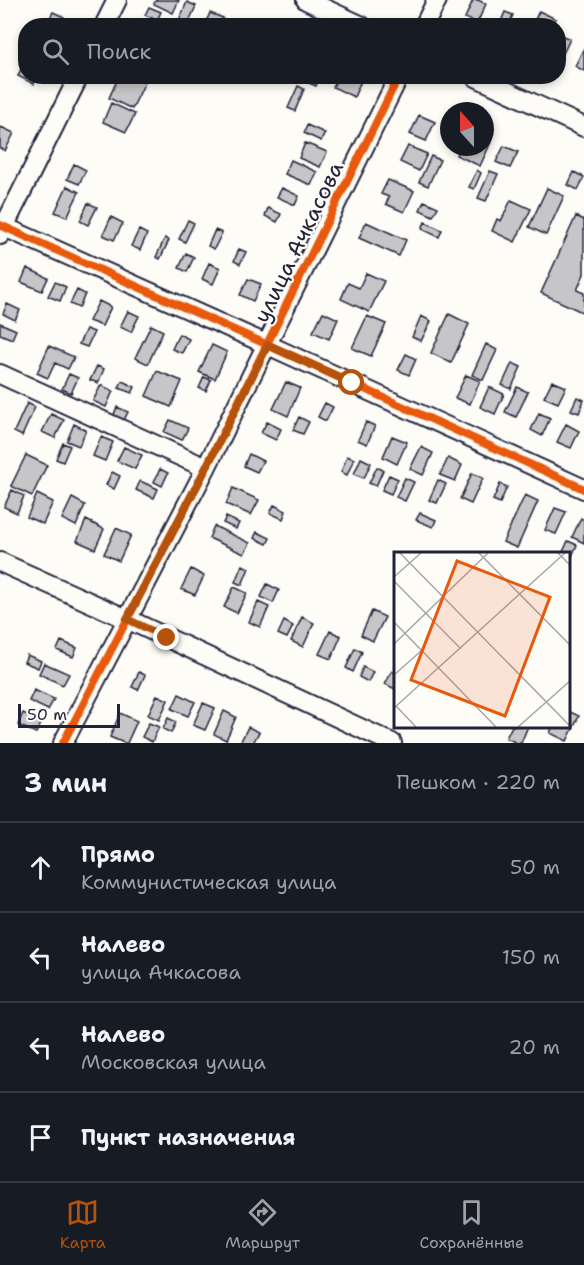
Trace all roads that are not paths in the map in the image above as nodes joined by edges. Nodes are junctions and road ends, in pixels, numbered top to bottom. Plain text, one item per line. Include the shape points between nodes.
1 (117, 0) edge
2 (306, 0) edge
3 (437, 0) edge
4 (108, 18) edge
5 (345, 18) edge
6 (428, 18) edge
7 (75, 84) edge
8 (395, 84) edge
9 (491, 84) edge
10 (584, 127) edge
11 (1, 229) edge
12 (268, 345) junction
13 (0, 374) edge
14 (206, 468) junction
15 (584, 489) edge
16 (0, 562) edge
17 (127, 619) junction
18 (63, 743) edge
19 (392, 743) edge

1 - 4 street
2 - 5 street
3 - 6 street
7 - 11 street
8 - 12 street, улица Ачкасова
9 - 10 street
11 - 12 street
12 - 14 street, улица Ачкасова
12 - 15 street
13 - 14 street
14 - 17 street, улица Ачкасова
16 - 17 street
17 - 18 street, улица Ачкасова
17 - 19 street

